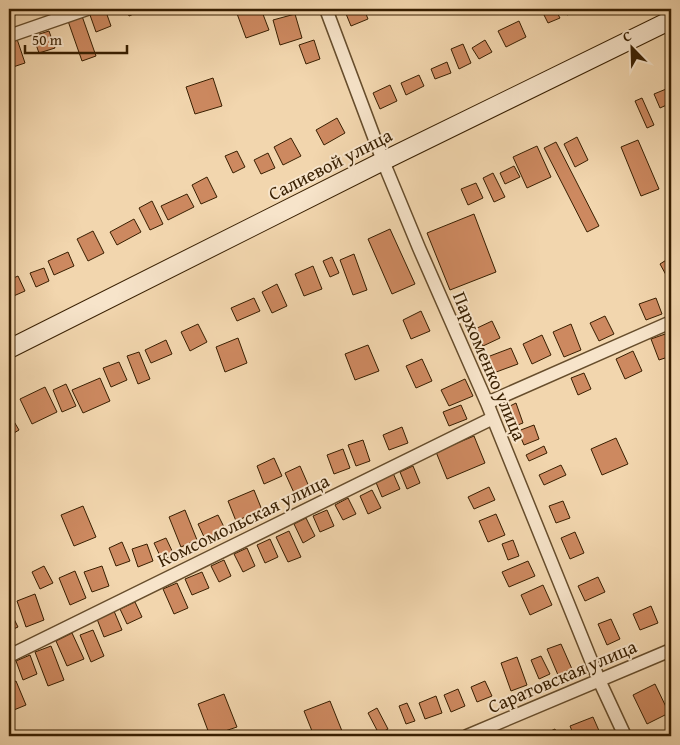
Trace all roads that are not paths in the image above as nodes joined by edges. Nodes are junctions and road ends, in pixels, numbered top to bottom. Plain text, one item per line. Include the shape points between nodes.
1 (87, 9) edge
2 (326, 9) edge
3 (671, 20) edge
4 (9, 36) edge
5 (383, 161) junction
6 (671, 322) edge
7 (9, 349) edge
8 (487, 403) junction
9 (493, 418) junction
10 (671, 650) edge
11 (9, 656) edge
12 (599, 680) junction
13 (467, 736) edge
14 (625, 736) edge

1 - 4 street
2 - 5 street, Пархоменко улица
3 - 5 main road, Салиевой улица
5 - 7 main road, Салиевой улица
5 - 8 street, Пархоменко улица
6 - 8 street
8 - 9 street, Пархоменко улица
9 - 11 street, Комсомольская улица
9 - 12 street, Пархоменко улица
10 - 12 street, Саратовская улица
12 - 13 street, Саратовская улица
12 - 14 street, Пархоменко улица

